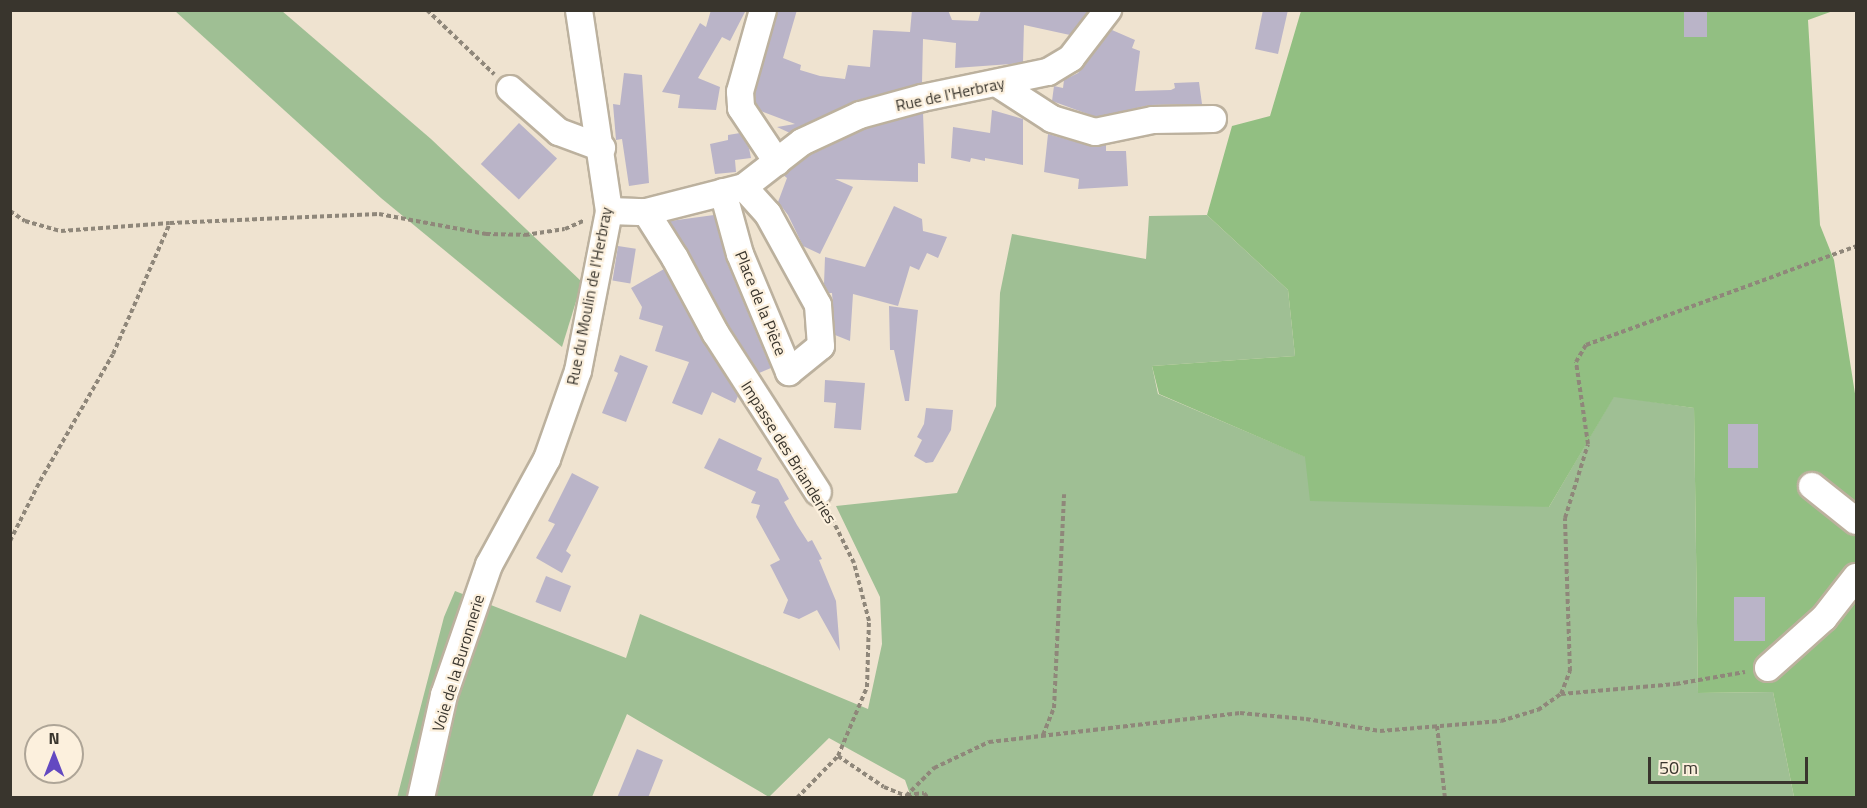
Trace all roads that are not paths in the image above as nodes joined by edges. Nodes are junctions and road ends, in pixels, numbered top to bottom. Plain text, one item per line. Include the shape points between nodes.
1 (579, 10) edge
2 (763, 10) edge
3 (1108, 10) edge
4 (998, 84) junction
5 (510, 89) road end
6 (1213, 119) dead end
7 (602, 148) junction
8 (777, 162) junction
9 (734, 190) junction
10 (609, 211) junction
11 (646, 212) junction
12 (789, 372) junction
13 (755, 395) junction
14 (1812, 486) dead end
15 (818, 492) road end
16 (1857, 521) edge
17 (489, 565) joint
18 (1857, 577) edge
19 (1768, 668) road end
20 (421, 798) edge

1 - 7 street, Rue du Moulin de l'Herbray
2 - 8 street via 740,92 741,108
3 - 4 street, Rue de l'Herbray via 1071,58 1048,72
4 - 6 street via 1052,119 1095,132 1153,120
4 - 8 street, Rue de l'Herbray via 860,115 802,142
5 - 7 street via 559,132
7 - 10 street, Rue du Moulin de l'Herbray
8 - 9 street, Rue de l'Herbray
9 - 11 street, Rue de l'Herbray
9 - 12 street, Place de la Pièce via 740,254
9 - 12 street, Place de la Pièce via 768,214 818,305 821,346
10 - 11 street, Rue de l'Herbray
10 - 17 street, Rue du Moulin de l'Herbray via 578,371 565,412 547,459
11 - 13 street, Impasse des Brianderies
12 - 13 street
13 - 15 street, Impasse des Brianderies
14 - 16 street
17 - 20 street, Voie de la Buronnerie via 444,695
18 - 19 street via 1824,618

